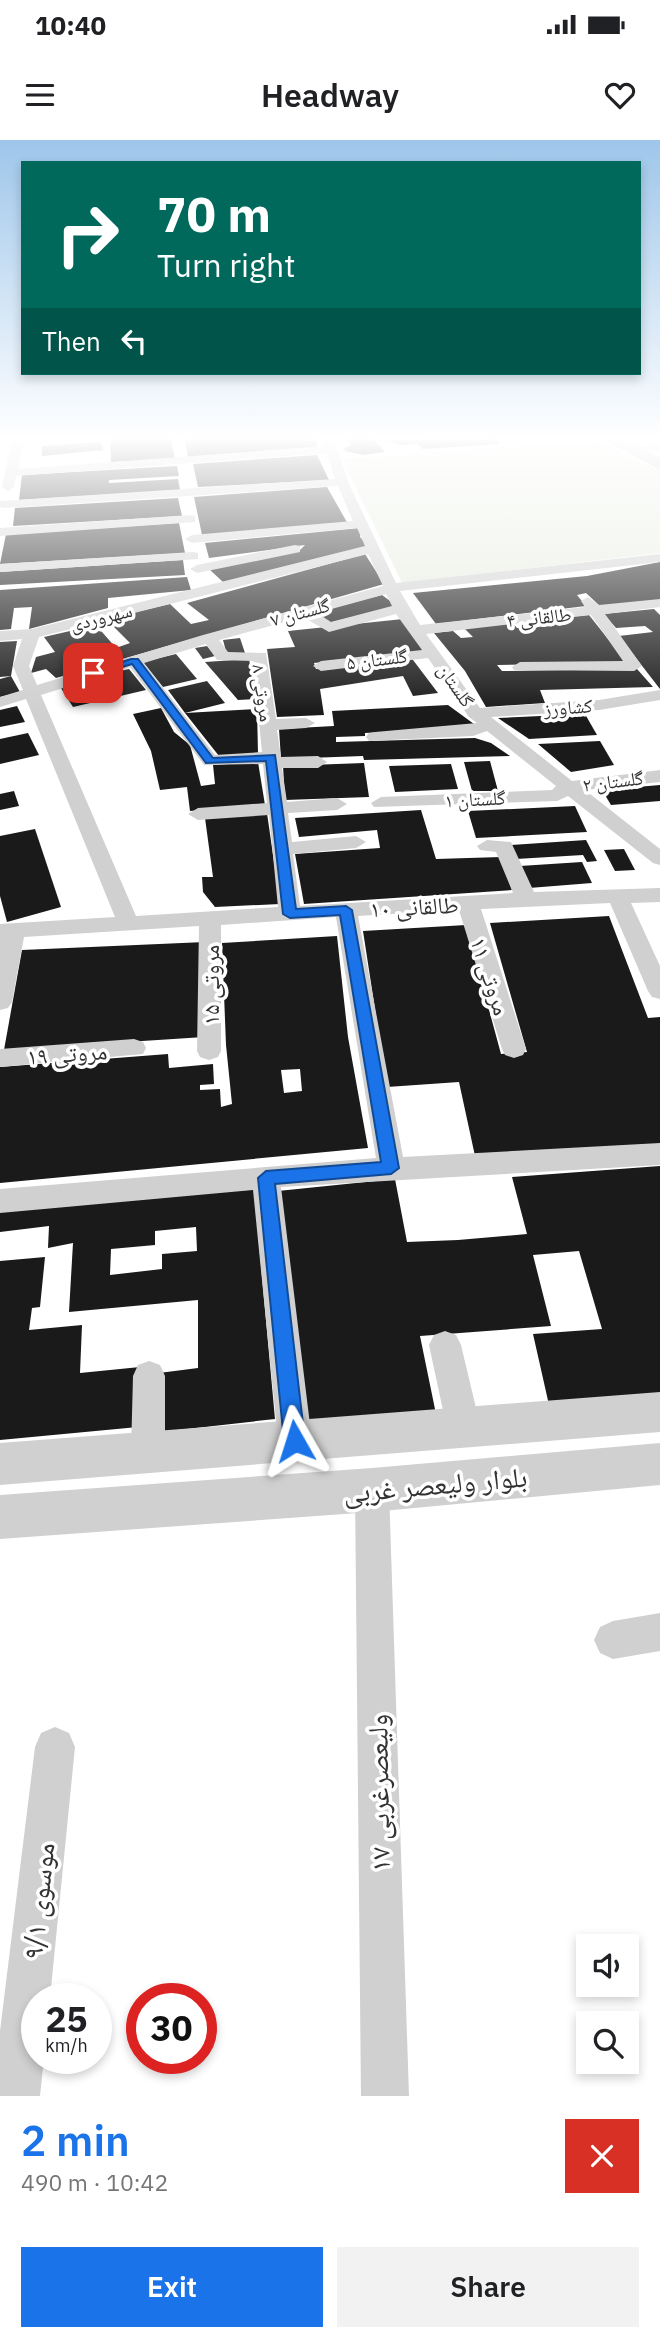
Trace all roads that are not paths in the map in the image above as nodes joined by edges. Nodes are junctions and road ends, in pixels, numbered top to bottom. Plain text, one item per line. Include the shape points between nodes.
1 (26, 530) edge
2 (191, 530) edge
3 (286, 530) edge
4 (366, 530) edge
5 (0, 532) edge
6 (191, 539) junction
7 (375, 548) junction
8 (295, 549) dead end
9 (660, 558) edge
10 (195, 563) junction
11 (0, 568) edge
12 (392, 588) junction
13 (201, 592) junction
14 (660, 603) edge
15 (592, 605) junction
16 (400, 608) junction
17 (304, 611) junction
18 (26, 630) junction
19 (418, 630) junction
20 (631, 632) dead end
21 (613, 634) junction
22 (0, 636) edge
23 (209, 638) junction
24 (433, 653) junction
25 (134, 661) junction
26 (321, 666) dead end
27 (520, 667) dead end
28 (30, 692) junction
29 (660, 695) edge
30 (0, 702) edge
31 (482, 718) junction
32 (306, 723) dead end
33 (267, 724) junction
34 (375, 737) dead end
35 (272, 760) junction
36 (318, 762) dead end
37 (660, 776) edge
38 (565, 787) junction
39 (381, 803) dead end
40 (337, 804) dead end
41 (277, 808) junction
42 (198, 814) dead end
43 (356, 842) dead end
44 (487, 846) dead end
45 (282, 849) junction
46 (660, 859) edge
47 (660, 895) edge
48 (618, 898) junction
49 (526, 899) junction
50 (468, 903) junction
51 (346, 910) junction
52 (290, 914) junction
53 (210, 918) junction
54 (128, 923) junction
55 (7, 931) edge
56 (660, 991) edge
57 (0, 1002) edge
58 (134, 1048) dead end
59 (514, 1049) dead end
60 (209, 1051) dead end
61 (0, 1058) edge
62 (660, 1154) edge
63 (391, 1168) junction
64 (266, 1178) junction
65 (0, 1201) edge
66 (445, 1345) dead end
67 (149, 1376) dead end
68 (660, 1412) edge
69 (464, 1429) junction
70 (295, 1441) junction
71 (148, 1452) junction
72 (0, 1464) edge
73 (660, 1464) edge
74 (372, 1490) junction
75 (0, 1517) edge
76 (660, 1632) edge
77 (613, 1640) dead end
78 (55, 1747) dead end
79 (16, 2096) edge
80 (385, 2096) edge

1 - 5 street
2 - 6 street
3 - 6 street
4 - 7 street, گلستان
6 - 10 street
7 - 12 street, گلستان
7 - 13 street
8 - 10 street
9 - 12 street, گلستان ۷
10 - 11 street
10 - 13 street
12 - 16 street, گلستان
12 - 17 street, گلستان ۷
13 - 18 street, سهروردی
14 - 15 street, طالقانی ۴
15 - 19 street, طالقانی ۴ via 461,630
15 - 21 street
16 - 17 street via 329,626
16 - 19 street, گلستان
17 - 23 street, گلستان ۷
18 - 22 street, سهروردی
18 - 28 street via 21,666
19 - 24 street, گلستان
20 - 21 street
21 - 27 street via 634,666
23 - 25 street, گلستان ۷
23 - 33 street, مروتی ۸ via 223,657 260,656
24 - 26 street, گلستان ۵
24 - 31 street, گلستان
25 - 28 street, گلستان ۷
25 - 35 street via 210,761
28 - 30 street, گلستان ۷
28 - 54 street
29 - 31 street, کشاورز
31 - 34 street, کشاورز via 473,731
31 - 38 street, گلستان
32 - 33 street
33 - 35 street, مروتی ۸
35 - 36 street
35 - 41 street, مروتی ۸
37 - 38 street, گلستان ۲
38 - 39 street, گلستان ۱ via 557,795
38 - 46 street, گلستان
40 - 41 street
41 - 42 street
41 - 45 street, مروتی ۸
43 - 45 street
44 - 49 street via 505,846
45 - 52 street, مروتی ۸
47 - 48 street, طالقانی ۱۰
48 - 49 street, طالقانی ۱۰
48 - 56 street
49 - 50 street, طالقانی ۱۰
50 - 51 street, طالقانی ۱۰
50 - 59 street, مروتی ۱۱
51 - 52 street, طالقانی ۱۰
51 - 63 street
52 - 53 street, طالقانی ۱۰
53 - 54 street, طالقانی ۱۰
53 - 60 street, مروتی ۱۵
54 - 55 street, طالقانی ۱۰
55 - 57 street
58 - 61 street, مروتی ۱۹
62 - 63 street
63 - 64 street
64 - 65 street
64 - 70 street
66 - 69 street
67 - 71 street
68 - 69 street
69 - 70 street
70 - 71 street
71 - 72 street
73 - 74 street, بلوار ولیعصر غربی
74 - 75 street, بلوار ولیعصر غربی
74 - 80 street, ولیعصرغربی ۱۷
76 - 77 street
78 - 79 street, موسوی ۹/۱

